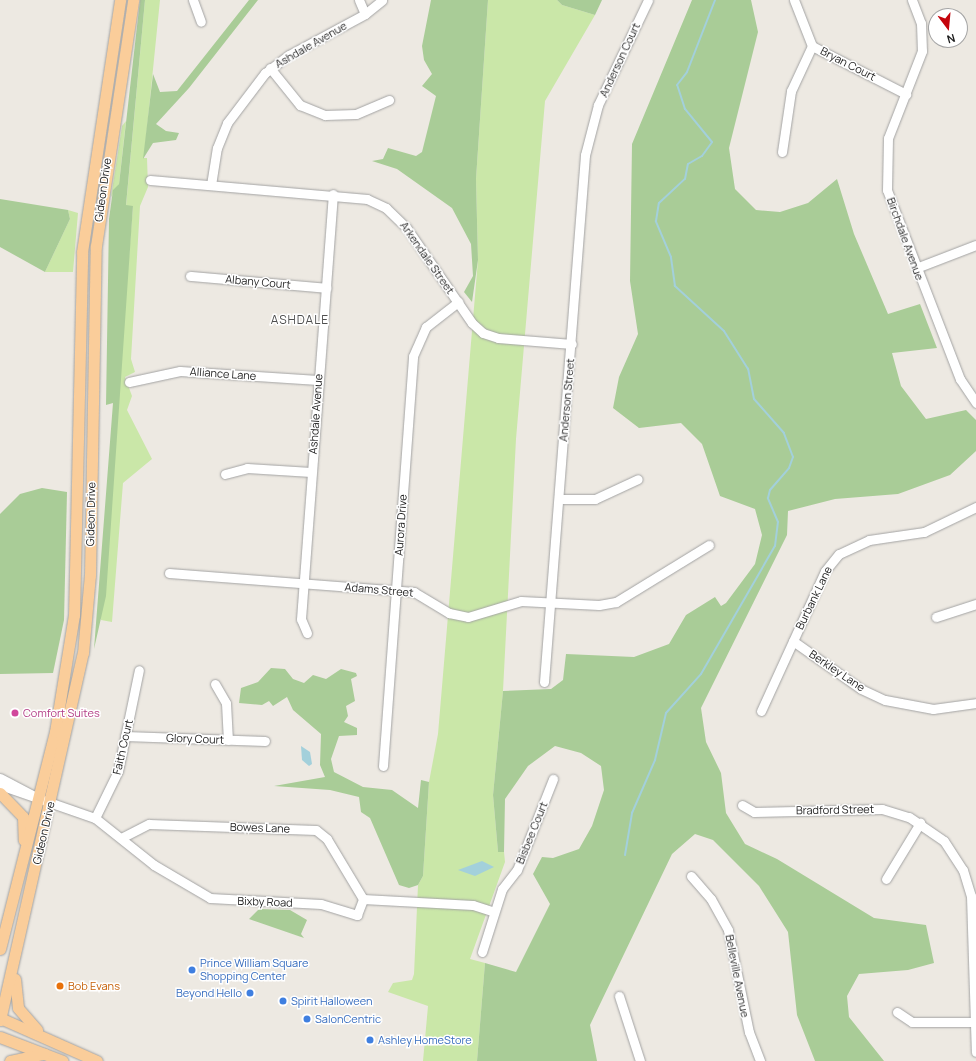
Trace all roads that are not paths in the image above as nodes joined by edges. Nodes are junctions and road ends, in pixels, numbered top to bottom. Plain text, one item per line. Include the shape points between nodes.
1 (120, 0) edge
2 (133, 0) edge
3 (193, 0) edge
4 (359, 0) edge
5 (382, 0) edge
6 (648, 0) edge
7 (794, 0) edge
8 (912, 0) edge
9 (365, 14) junction
10 (201, 22) dead end
11 (812, 46) junction
12 (270, 68) junction
13 (906, 94) junction
14 (388, 100) dead end
15 (593, 120) joint
16 (782, 152) dead end
17 (150, 180) dead end
18 (211, 185) junction
19 (333, 194) junction
20 (976, 245) edge
21 (916, 268) junction
22 (190, 276) dead end
23 (326, 288) junction
24 (458, 302) junction
25 (572, 344) junction
26 (318, 380) junction
27 (129, 382) dead end
28 (976, 403) edge
29 (311, 472) junction
30 (225, 474) dead end
31 (638, 479) dead end
32 (79, 480) junction
33 (92, 480) junction
34 (559, 499) junction
35 (976, 507) edge
36 (709, 545) dead end
37 (169, 573) dead end
38 (303, 584) junction
39 (396, 590) junction
40 (550, 602) junction
41 (976, 604) edge
42 (936, 617) dead end
43 (307, 633) dead end
44 (793, 641) junction
45 (139, 670) dead end
46 (544, 682) dead end
47 (215, 684) dead end
48 (976, 703) edge
49 (761, 711) dead end
50 (125, 736) junction
51 (228, 740) junction
52 (265, 741) dead end
53 (383, 766) dead end
54 (0, 778) edge
55 (553, 779) dead end
56 (0, 786) edge
57 (0, 793) edge
58 (39, 799) junction
59 (52, 802) junction
60 (742, 805) dead end
61 (95, 818) junction
62 (920, 822) junction
63 (123, 837) junction
64 (25, 849) junction
65 (691, 876) dead end
66 (886, 879) dead end
67 (363, 899) junction
68 (494, 912) junction
69 (0, 946) edge
70 (482, 952) dead end
71 (14, 963) junction
72 (619, 996) dead end
73 (896, 1012) dead end
74 (0, 1019) edge
75 (974, 1022) junction
76 (41, 1033) junction
77 (0, 1037) edge
78 (976, 1052) edge
79 (47, 1053) junction
80 (10, 1061) edge
81 (63, 1061) edge
82 (97, 1061) edge
83 (640, 1061) edge
84 (760, 1061) edge

1 - 32 main road, Gideon Drive via 84,227
2 - 33 main road, Gideon Drive via 96,246
3 - 10 street
4 - 9 street
5 - 9 street, Ashdale Avenue
6 - 15 street, Anderson Court
7 - 11 street, Bryan Court
8 - 13 street, Birchdale Avenue via 921,23 922,51
9 - 12 street, Ashdale Avenue
11 - 13 street, Bryan Court
11 - 16 street via 791,91
12 - 14 street via 300,104 325,115 356,114
12 - 18 street, Ashdale Avenue via 227,123 217,148
13 - 21 street, Birchdale Avenue via 888,138 885,176 891,204
15 - 25 street, Anderson Street via 585,155
17 - 18 street, Arkendale Street
18 - 19 street, Arkendale Street
19 - 23 street, Ashdale Avenue
19 - 24 street, Arkendale Street via 367,199 393,214
20 - 21 street
21 - 28 street, Birchdale Avenue via 960,379
22 - 23 street, Albany Court
23 - 26 street, Ashdale Avenue
24 - 25 street, Arkendale Street via 476,328 490,336
24 - 39 street, Aurora Drive via 426,327 414,350
25 - 34 street, Anderson Street
26 - 27 street, Alliance Lane via 180,371
26 - 29 street, Ashdale Avenue
29 - 30 street via 247,468
29 - 38 street, Ashdale Avenue
31 - 34 street via 595,499
32 - 33 main road
32 - 58 main road, Gideon Drive via 74,615 64,686
33 - 59 main road, Gideon Drive via 90,575 83,654
34 - 40 street, Anderson Street
35 - 44 street, Burbank Lane via 924,532 869,540 839,554 825,572
36 - 40 street, Adams Street via 616,602 600,605
37 - 38 street, Adams Street
38 - 39 street, Adams Street
38 - 43 street, Ashdale Avenue via 301,619
39 - 40 street, Adams Street via 422,595 449,613 466,616 521,601
39 - 53 street, Aurora Drive
40 - 46 street, Anderson Street
41 - 42 street
44 - 48 street, Berkley Lane via 861,689 885,700 933,709
44 - 49 street, Burbank Lane
45 - 50 street, Faith Court
47 - 51 street via 226,703
50 - 51 street, Glory Court
50 - 61 street, Faith Court via 113,785
51 - 52 street, Glory Court
54 - 58 street
55 - 68 street, Bisbee Court via 517,870 502,889
56 - 58 street
57 - 64 main road via 23,817
58 - 59 street, Bixby Road
58 - 64 main road, Gideon Drive
59 - 61 street, Bixby Road
59 - 71 main road, Gideon Drive
60 - 62 street, Bradford Street via 754,812 882,809
61 - 63 street, Bixby Road
62 - 66 street
62 - 75 street, Bradford Street via 948,846 968,883 973,907
63 - 67 street, Bixby Road via 154,865 200,894 217,900 320,904 357,915
63 - 67 street, Bowes Lane via 149,824 316,830 327,838
64 - 69 main road, Gideon Drive
65 - 84 street, Belleville Avenue via 714,903 728,930 749,1032
67 - 68 street via 473,905
68 - 70 street, Bisbee Court
71 - 74 main road, Gideon Drive
71 - 76 main road via 16,1001
72 - 83 street
73 - 75 street via 912,1022
74 - 76 main road
75 - 78 street, Bradford Street
76 - 82 main road
77 - 79 main road
79 - 80 main road
79 - 81 main road

